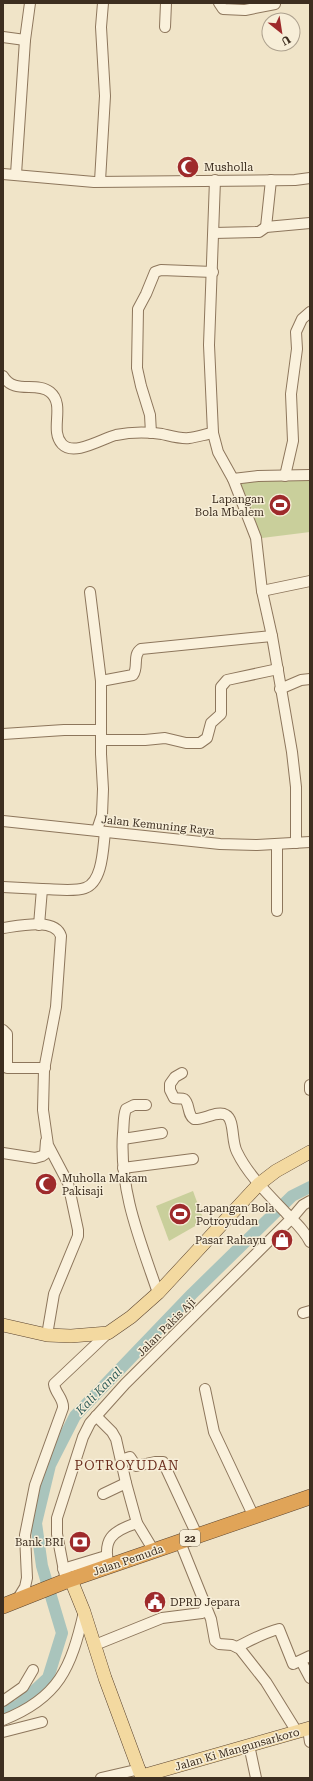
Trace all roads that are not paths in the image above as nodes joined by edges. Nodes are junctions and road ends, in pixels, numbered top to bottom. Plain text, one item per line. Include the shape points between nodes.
1 (30, 3) edge
2 (103, 3) edge
3 (166, 3) edge
4 (219, 3) edge
5 (275, 4) dead end
6 (165, 27) dead end
7 (3, 37) edge
8 (25, 40) junction
9 (3, 174) edge
10 (16, 174) junction
11 (310, 178) edge
12 (215, 180) junction
13 (271, 180) junction
14 (100, 182) junction
15 (310, 223) edge
16 (266, 227) junction
17 (214, 233) junction
18 (213, 272) junction
19 (310, 312) edge
20 (3, 376) edge
21 (151, 433) junction
22 (213, 433) junction
23 (310, 475) edge
24 (285, 476) junction
25 (233, 479) junction
26 (310, 581) edge
27 (262, 591) junction
28 (90, 592) dead end
29 (272, 636) junction
30 (278, 669) junction
31 (310, 679) edge
32 (101, 681) junction
33 (280, 688) junction
34 (3, 734) edge
35 (101, 735) junction
36 (3, 821) edge
37 (101, 831) junction
38 (310, 842) edge
39 (296, 843) junction
40 (277, 844) junction
41 (3, 887) edge
42 (42, 889) junction
43 (277, 911) dead end
44 (39, 924) junction
45 (3, 928) edge
46 (3, 1030) edge
47 (4, 1060) edge
48 (45, 1068) junction
49 (182, 1074) dead end
50 (310, 1085) edge
51 (310, 1090) edge
52 (146, 1105) dead end
53 (162, 1133) dead end
54 (46, 1137) junction
55 (123, 1139) junction
56 (310, 1152) edge
57 (3, 1153) edge
58 (193, 1159) dead end
59 (123, 1168) junction
60 (262, 1188) junction
61 (310, 1201) edge
62 (290, 1217) junction
63 (310, 1242) edge
64 (158, 1293) junction
65 (3, 1325) edge
66 (108, 1333) junction
67 (47, 1335) junction
68 (205, 1390) dead end
69 (96, 1416) junction
70 (121, 1460) junction
71 (126, 1483) junction
72 (103, 1494) dead end
73 (309, 1500) edge
74 (254, 1517) junction
75 (137, 1523) junction
76 (198, 1535) junction
77 (180, 1542) junction
78 (154, 1551) junction
79 (108, 1561) junction
80 (65, 1578) junction
81 (21, 1599) junction
82 (3, 1606) edge
83 (205, 1608) junction
84 (84, 1612) junction
85 (96, 1645) junction
86 (237, 1647) junction
87 (305, 1658) edge
88 (33, 1670) dead end
89 (310, 1678) edge
90 (3, 1701) edge
91 (3, 1720) edge
92 (42, 1722) dead end
93 (305, 1730) edge
94 (3, 1732) edge
95 (310, 1742) edge
96 (249, 1745) junction
97 (141, 1774) edge
98 (101, 1778) edge
99 (256, 1778) edge

1 - 8 street
2 - 14 street via 101,28 105,96
3 - 6 street
4 - 5 street via 223,9 245,10
7 - 8 street
8 - 10 street
9 - 10 street
10 - 14 street
11 - 13 street
12 - 13 street
12 - 14 street
12 - 17 street
13 - 16 street
15 - 16 street
16 - 17 street via 259,232
17 - 18 street
18 - 21 street via 155,272 138,309 137,368 150,415
18 - 22 street via 209,345
19 - 24 street via 302,319 296,332 297,349 291,394 293,441
20 - 21 street via 13,385 48,390 53,394 58,408 58,437 63,445 74,448 116,435
21 - 22 street via 189,438
22 - 25 street via 218,452
23 - 24 street
24 - 25 street
25 - 27 street via 255,533
26 - 27 street
27 - 29 street
28 - 32 street
29 - 30 street
29 - 32 street via 141,648 137,654 136,672 133,675
30 - 33 street
30 - 35 street via 227,680 220,687 221,714 211,723 207,738 200,743 165,738 145,740
31 - 33 street
32 - 35 street
33 - 39 street via 296,787
34 - 35 street via 64,730
35 - 37 street
36 - 37 street, Jalan Kemuning Raya
37 - 40 street, Jalan Kemuning Raya via 220,844
37 - 42 street via 99,872 92,884 80,889
38 - 39 street, Jalan Kemuning Raya
39 - 40 street, Jalan Kemuning Raya
40 - 43 street
41 - 42 street
42 - 44 street
44 - 45 street
44 - 48 street via 54,927 61,936 56,1007
46 - 47 street via 7,1034
47 - 48 street via 6,1067 10,1069
48 - 54 street via 43,1110
49 - 60 street via 175,1077 170,1084 172,1096 185,1101 190,1116 194,1119 222,1114 230,1118 236,1151
50 - 51 street
52 - 55 street via 126,1109
53 - 55 street
54 - 57 street via 42,1156 35,1158
54 - 67 street via 68,1183 78,1230 78,1236 54,1294
55 - 59 street
56 - 60 main road via 276,1171
58 - 59 street
59 - 64 street via 134,1223
60 - 62 street
60 - 64 main road
61 - 62 street, Jalan Pakis Aji
62 - 63 street via 304,1230
62 - 69 street, Jalan Pakis Aji
64 - 66 main road
65 - 67 main road
66 - 67 main road
66 - 81 street via 54,1384 63,1408 35,1485 26,1536 27,1578
68 - 74 street via 214,1432
69 - 70 street via 116,1439
69 - 80 street, Jalan Pakis Aji via 83,1437 57,1518 57,1534
70 - 71 street
70 - 76 street via 130,1457 136,1466 163,1462
71 - 72 street
71 - 75 street
73 - 74 highway, Jalan Pemuda / 22
74 - 76 highway, Jalan Pemuda / 22
75 - 78 street
75 - 79 street via 124,1527 112,1536 106,1546
76 - 77 highway, Jalan Pemuda / 22
77 - 78 highway, Jalan Pemuda / 22
77 - 83 street
78 - 79 highway, Jalan Pemuda / 22
79 - 80 highway, Jalan Pemuda / 22
80 - 81 highway, 22
80 - 84 main road
81 - 82 highway, 22
83 - 85 street via 202,1613 155,1620
83 - 86 street via 215,1641 222,1645
84 - 85 main road
84 - 91 street via 71,1657 56,1685 36,1704
85 - 97 main road
86 - 87 street via 256,1636 279,1629 293,1664
86 - 93 street
87 - 89 street
88 - 90 street via 23,1687
92 - 94 street
93 - 95 street
93 - 96 main road, Jalan Ki Mangunsarkoro
96 - 97 main road, Jalan Ki Mangunsarkoro
96 - 99 street
97 - 98 street

